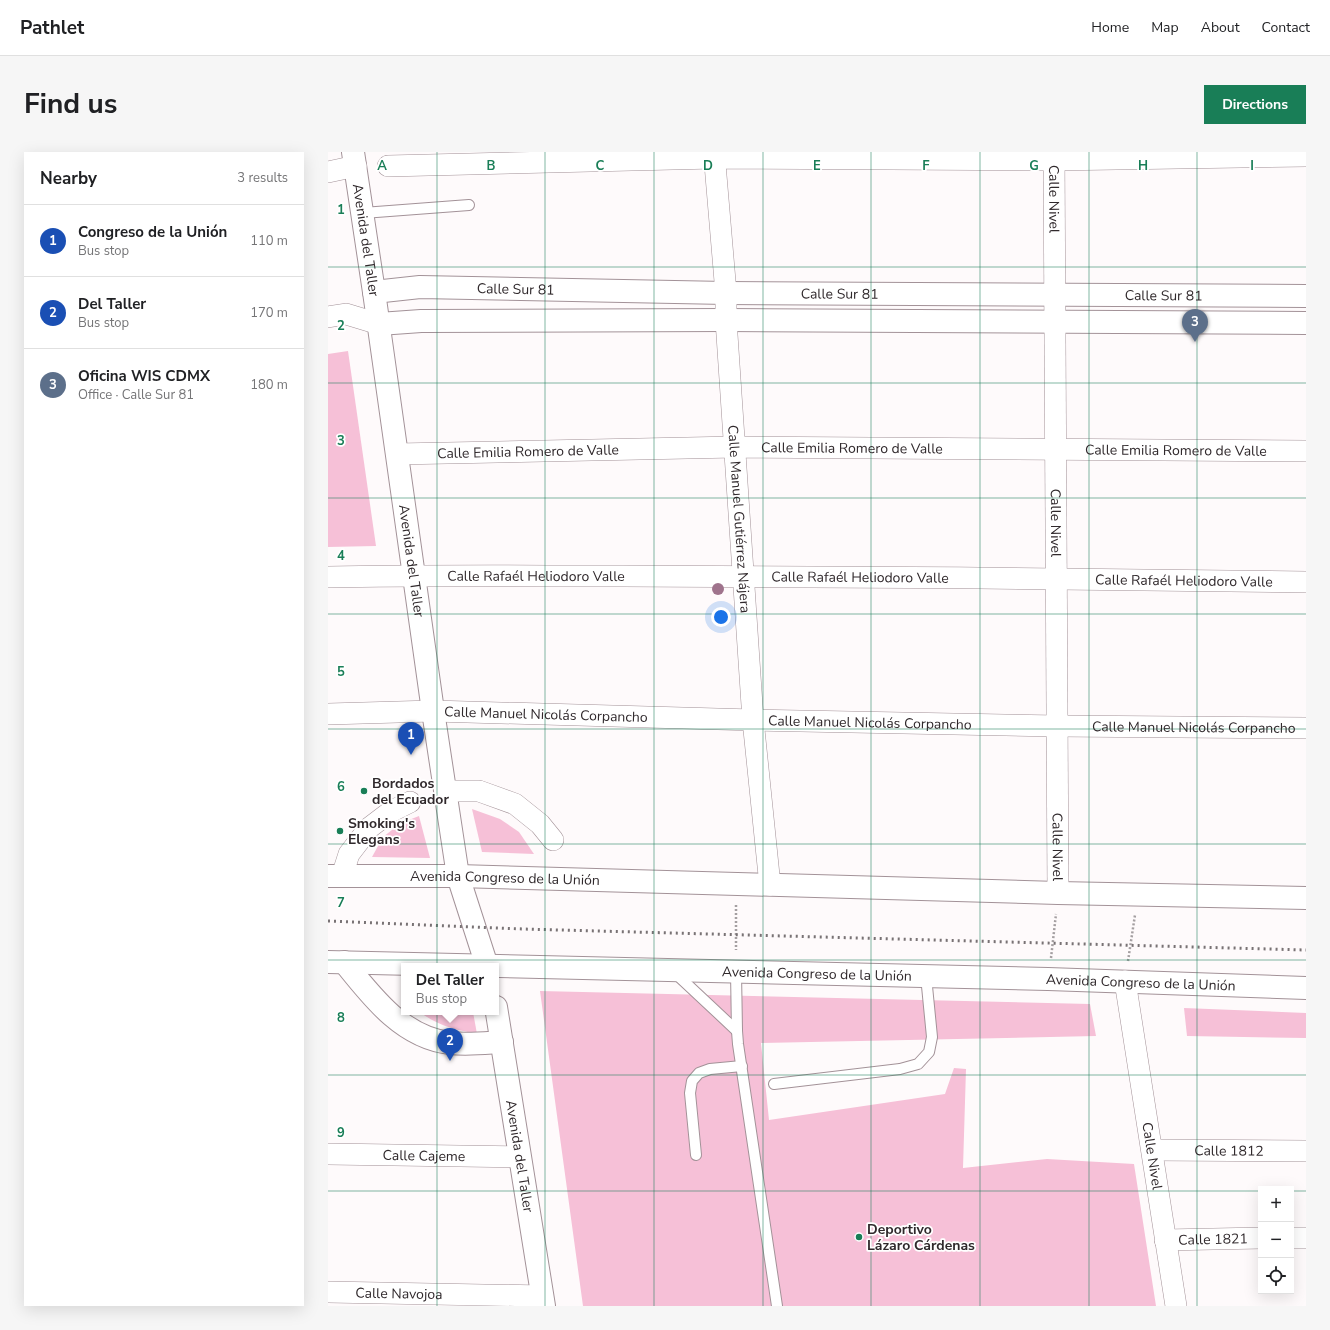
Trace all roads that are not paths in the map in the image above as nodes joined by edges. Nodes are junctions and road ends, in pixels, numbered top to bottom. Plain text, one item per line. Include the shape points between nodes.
1 (714, 155) edge
2 (1054, 156) edge
3 (1306, 156) edge
4 (355, 159) edge
5 (388, 166) dead end
6 (328, 172) edge
7 (469, 205) dead end
8 (363, 213) junction
9 (374, 292) junction
10 (726, 293) junction
11 (1055, 295) junction
12 (1306, 296) edge
13 (337, 316) edge
14 (726, 320) junction
15 (1055, 322) junction
16 (1306, 323) edge
17 (379, 324) junction
18 (735, 447) junction
19 (1056, 449) junction
20 (1306, 451) edge
21 (397, 454) junction
22 (414, 575) junction
23 (328, 576) edge
24 (742, 576) junction
25 (1057, 578) junction
26 (1306, 582) edge
27 (433, 711) junction
28 (328, 714) edge
29 (753, 720) junction
30 (1057, 726) junction
31 (1306, 728) edge
32 (444, 791) junction
33 (410, 802) dead end
34 (553, 840) dead end
35 (335, 876) edge
36 (458, 876) junction
37 (770, 885) junction
38 (1058, 893) junction
39 (1306, 898) edge
40 (336, 962) edge
41 (485, 963) edge
42 (401, 964) edge
43 (499, 966) edge
44 (672, 970) junction
45 (736, 972) junction
46 (926, 976) junction
47 (1125, 981) junction
48 (1306, 988) edge
49 (497, 1015) edge
50 (737, 1031) junction
51 (502, 1042) junction
52 (742, 1066) junction
53 (774, 1084) dead end
54 (1152, 1150) junction
55 (1306, 1151) edge
56 (328, 1154) edge
57 (696, 1155) dead end
58 (520, 1157) junction
59 (1258, 1238) edge
60 (1294, 1238) edge
61 (1306, 1238) edge
62 (1166, 1240) junction
63 (328, 1292) edge
64 (543, 1301) edge
65 (777, 1306) edge
66 (1176, 1306) edge

1 - 2 street
1 - 5 street
1 - 10 street, Calle Manuel Gutiérrez Nájera
2 - 3 street
2 - 11 street, Calle Nivel
4 - 6 street
4 - 8 main road, Avenida del Taller
7 - 8 lane
8 - 9 main road, Avenida del Taller
9 - 10 main road, Calle Sur 81 via 420,287
9 - 13 street
9 - 17 main road, Avenida del Taller
10 - 11 main road, Calle Sur 81
10 - 14 street, Calle Manuel Gutiérrez Nájera
11 - 12 main road, Calle Sur 81
11 - 15 street, Calle Nivel
13 - 17 street
14 - 15 main road, Calle Sur 81
14 - 17 main road, Calle Sur 81 via 421,321
14 - 18 street, Calle Manuel Gutiérrez Nájera
15 - 16 main road, Calle Sur 81
15 - 19 street, Calle Nivel
17 - 21 main road, Avenida del Taller
18 - 19 street, Calle Emilia Romero de Valle
18 - 21 street, Calle Emilia Romero de Valle
18 - 24 street, Calle Manuel Gutiérrez Nájera
19 - 20 street, Calle Emilia Romero de Valle
19 - 25 street, Calle Nivel
21 - 22 main road, Avenida del Taller
22 - 23 street, Calle Rafaél Heliodoro Valle
22 - 24 street, Calle Rafaél Heliodoro Valle
22 - 27 main road, Avenida del Taller
24 - 25 street, Calle Rafaél Heliodoro Valle
24 - 29 street, Calle Manuel Gutiérrez Nájera
25 - 26 street, Calle Rafaél Heliodoro Valle
25 - 30 street, Calle Nivel
27 - 28 street, Calle Manuel Nicolás Corpancho
27 - 29 street, Calle Manuel Nicolás Corpancho
27 - 32 main road, Avenida del Taller
29 - 30 street, Calle Manuel Nicolás Corpancho
29 - 37 street, Calle Manuel Gutiérrez Nájera
30 - 31 street, Calle Manuel Nicolás Corpancho
30 - 38 street, Calle Nivel
32 - 34 street via 479,791 515,804 540,824
32 - 36 main road, Avenida del Taller
33 - 35 street via 390,812 369,828
35 - 36 main road, Avenida Congreso de la Unión
36 - 37 main road, Avenida Congreso de la Unión
36 - 41 main road, Avenida del Taller
37 - 38 main road, Avenida Congreso de la Unión
38 - 39 main road, Avenida Congreso de la Unión
40 - 42 main road, Avenida Congreso de la Unión
40 - 51 main road via 384,1010 406,1027 426,1037 449,1043
43 - 44 main road, Avenida Congreso de la Unión
44 - 45 main road, Avenida Congreso de la Unión
44 - 50 lane
45 - 46 main road, Avenida Congreso de la Unión
45 - 50 lane
46 - 47 main road, Avenida Congreso de la Unión
46 - 53 lane via 932,1037 929,1052 918,1064 900,1069
47 - 48 main road, Avenida Congreso de la Unión
47 - 54 street, Calle Nivel
49 - 51 main road, Avenida del Taller
50 - 52 lane
51 - 58 main road, Avenida del Taller
52 - 57 lane via 710,1069 699,1073 692,1081 690,1093
52 - 65 lane
54 - 55 street, Calle 1812
54 - 62 street, Calle Nivel
56 - 58 street, Calle Cajeme
58 - 64 main road, Avenida del Taller
59 - 62 street, Calle 1821
60 - 61 street
62 - 66 street, Calle Nivel
63 - 64 street, Calle Navojoa

